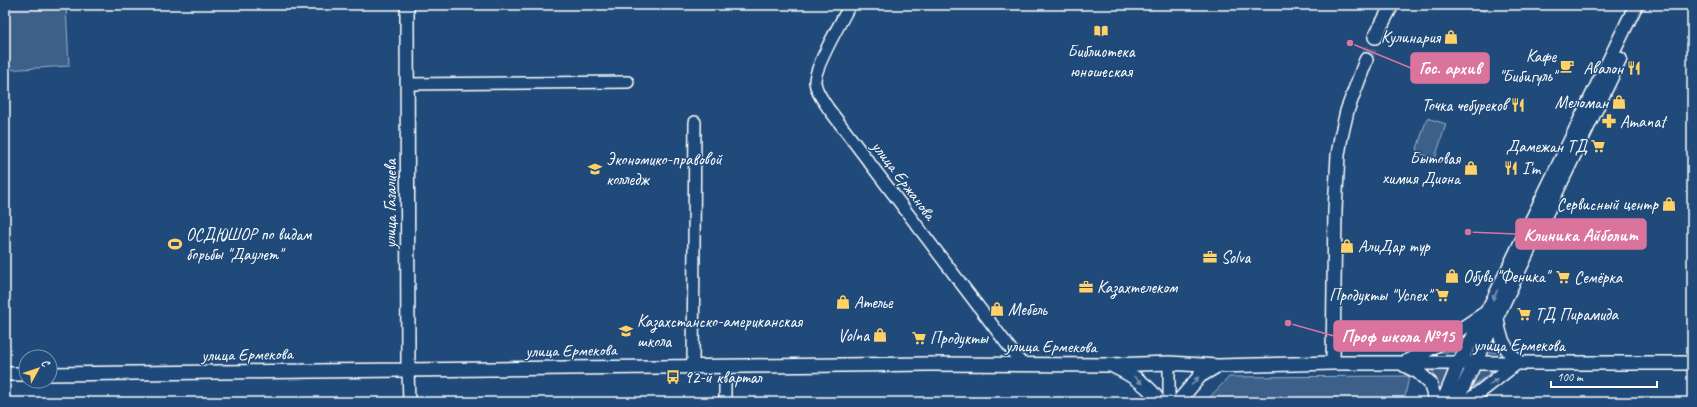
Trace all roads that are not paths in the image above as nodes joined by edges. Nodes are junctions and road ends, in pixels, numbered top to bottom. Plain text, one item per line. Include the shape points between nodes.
1 (407, 5) edge
2 (850, 5) edge
3 (1392, 5) edge
4 (1636, 5) edge
5 (1645, 5) edge
6 (1375, 37) tunnel mouth
7 (1366, 60) tunnel mouth
8 (628, 82) dead end
9 (408, 84) junction
10 (695, 122) dead end
11 (1584, 124) junction
12 (1492, 315) junction
13 (1475, 362) junction
14 (1518, 362) junction
15 (1169, 363) junction
16 (1333, 363) junction
17 (1459, 363) junction
18 (1692, 363) edge
19 (1022, 364) junction
20 (1402, 364) junction
21 (1112, 365) junction
22 (1218, 366) junction
23 (692, 367) junction
24 (725, 367) junction
25 (408, 370) junction
26 (5, 374) edge
27 (18, 374) edge
28 (58, 374) edge
29 (1437, 401) edge
30 (409, 402) edge
31 (725, 402) edge
32 (1159, 402) edge
33 (1169, 402) edge
34 (1178, 402) edge
35 (1456, 402) edge
36 (1468, 402) edge

1 - 9 main road, улица Газалиева
2 - 19 street, улица Ержанова via 817,70 815,82 818,93
3 - 6 main road
4 - 11 main road
5 - 11 main road
7 - 16 main road via 1347,111 1338,155
8 - 9 street
9 - 25 main road, улица Газалиева
10 - 23 street
11 - 12 main road
12 - 13 main road
12 - 14 main road via 1499,335 1509,353
12 - 17 main road
12 - 20 main road
13 - 14 main road, улица Ермекова
13 - 17 main road, улица Ермекова
13 - 35 main road
14 - 18 main road, улица Ермекова
36 -> 14 main road
15 - 21 main road, улица Ермекова
15 - 22 main road, улица Ермекова
15 - 33 street
16 - 20 main road, улица Ермекова
16 - 22 main road, улица Ермекова
17 - 20 main road, улица Ермекова
17 - 29 main road
19 - 21 main road, улица Ермекова
19 - 24 main road, улица Ермекова
20 - 29 main road via 1418,372 1430,383
21 -> 32 main road via 1133,375
34 -> 22 main road via 1200,376
23 - 24 main road, улица Ермекова
23 - 25 main road, улица Ермекова
24 - 31 street
25 - 28 main road, улица Ермекова
25 - 30 street, улица Газалиева
26 - 27 main road

